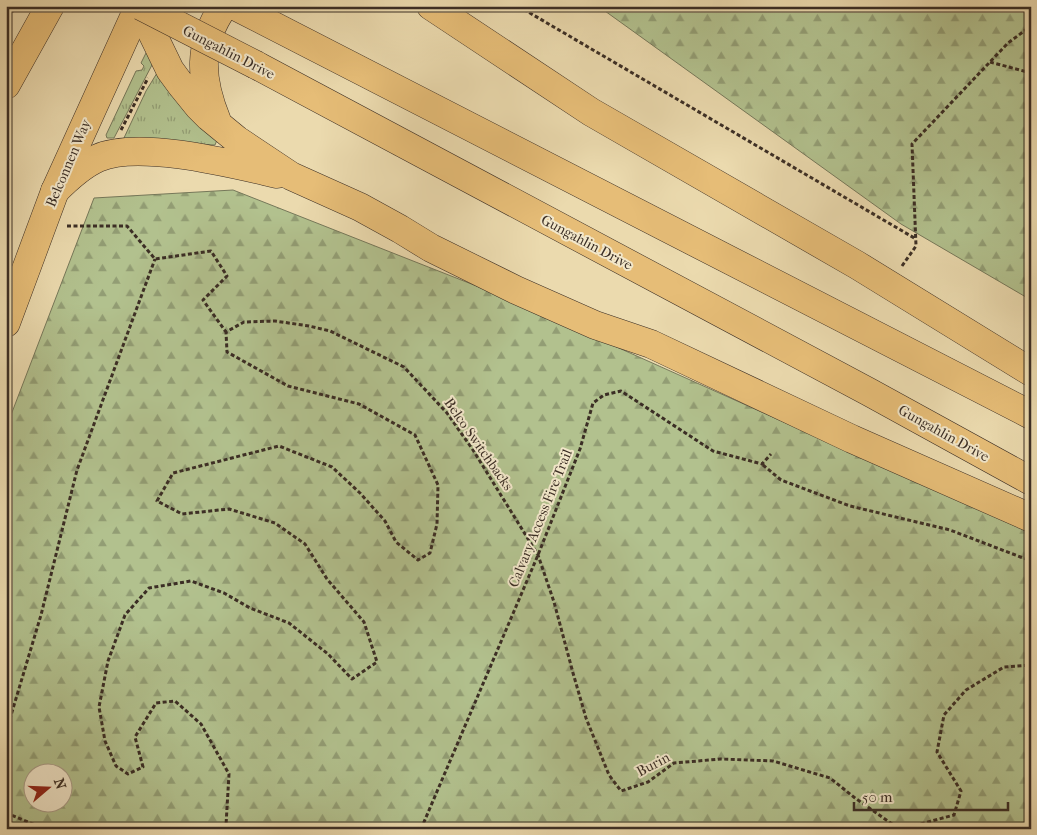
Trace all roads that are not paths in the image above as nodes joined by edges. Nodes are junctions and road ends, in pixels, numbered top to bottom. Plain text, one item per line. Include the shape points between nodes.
1 (50, 6) edge
2 (139, 6) edge
3 (224, 6) edge
4 (235, 6) edge
5 (431, 6) edge
6 (6, 85) edge
7 (218, 125) junction
8 (291, 176) junction
9 (55, 190) junction
10 (6, 323) edge
11 (1031, 372) edge
12 (1031, 415) edge
13 (1031, 481) edge
14 (1031, 518) edge

1 - 6 main road
2 - 7 main road via 170,70 198,106
2 - 9 main road, Belconnen Way
2 - 13 main road, Gungahlin Drive, bridge via 256,65
3 - 7 main road via 207,38 203,63 210,105
4 - 12 main road
5 - 11 main road via 591,112 857,265
7 - 8 main road
8 - 9 main road via 189,156 126,152 107,155 86,164
8 - 14 main road via 360,207 431,248 516,290 594,325 666,351 852,439
9 - 10 main road, Belconnen Way

